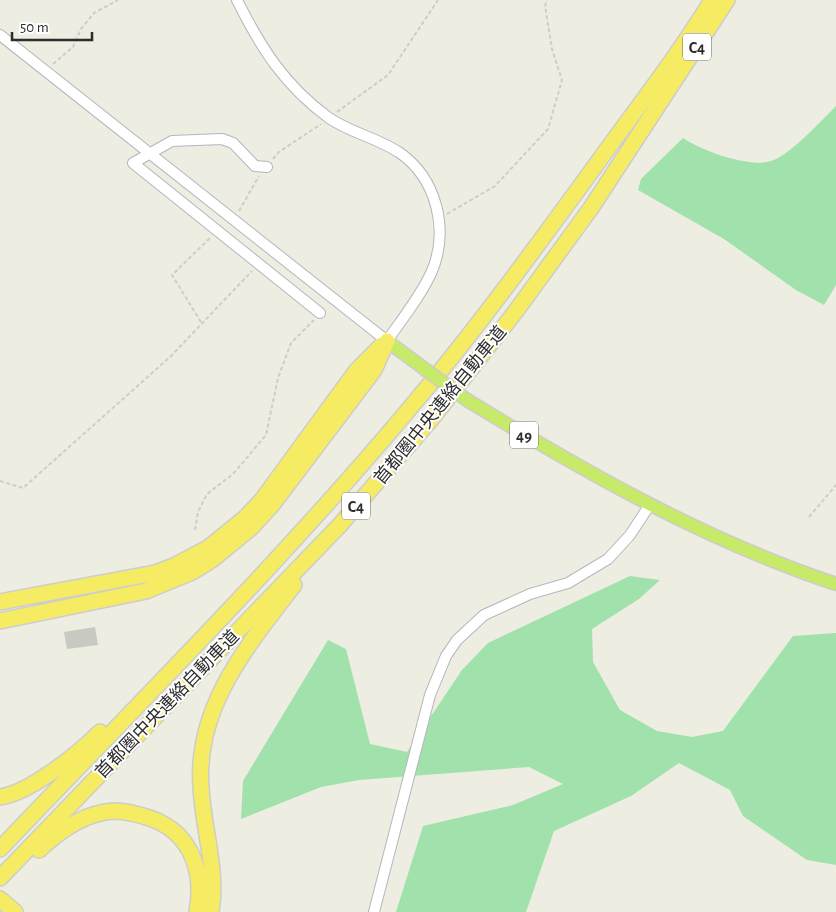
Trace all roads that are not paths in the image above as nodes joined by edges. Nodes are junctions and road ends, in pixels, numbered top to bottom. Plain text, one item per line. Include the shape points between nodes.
1 (237, 0) edge
2 (712, 0) edge
3 (727, 0) edge
4 (0, 35) edge
5 (148, 153) junction
6 (267, 166) road end
7 (320, 313) road end
8 (387, 341) junction
9 (649, 506) junction
10 (339, 526) junction
11 (210, 554) junction
12 (836, 584) edge
13 (2, 602) edge
14 (3, 621) edge
15 (166, 674) junction
16 (0, 796) edge
17 (0, 849) edge
18 (0, 878) edge
19 (0, 886) edge
20 (197, 912) edge
21 (211, 912) edge
22 (374, 912) edge

1 - 8 street via 260,45 292,87 329,118 400,153 427,182 439,219 439,247 432,272
2 - 15 highway, 首都圏中央連絡自動車道 / C4 via 504,292 411,407 328,504
3 - 10 highway, 首都圏中央連絡自動車道 / C4 via 591,208 516,311 433,417
4 - 5 street
5 - 6 street via 172,140 222,139 233,143 255,166
5 - 7 street via 133,163
5 - 8 street
8 - 9 main road, 49, bridge via 467,400
8 - 11 highway via 357,370 234,535
9 - 12 main road, 49 via 764,557
9 - 22 street via 620,548 595,568 568,583 530,594 484,615 457,640 446,656 430,695
10 - 18 highway, 首都圏中央連絡自動車道 / C4
10 - 21 highway via 231,670 210,719 200,786 214,874
11 - 13 highway via 190,558 155,573
11 - 14 highway via 185,576 146,591
15 - 16 highway via 42,778 26,788
15 - 17 highway, 首都圏中央連絡自動車道 / C4
19 - 20 highway via 53,838 74,824 90,816 113,811 128,812 162,822 187,846 198,871

